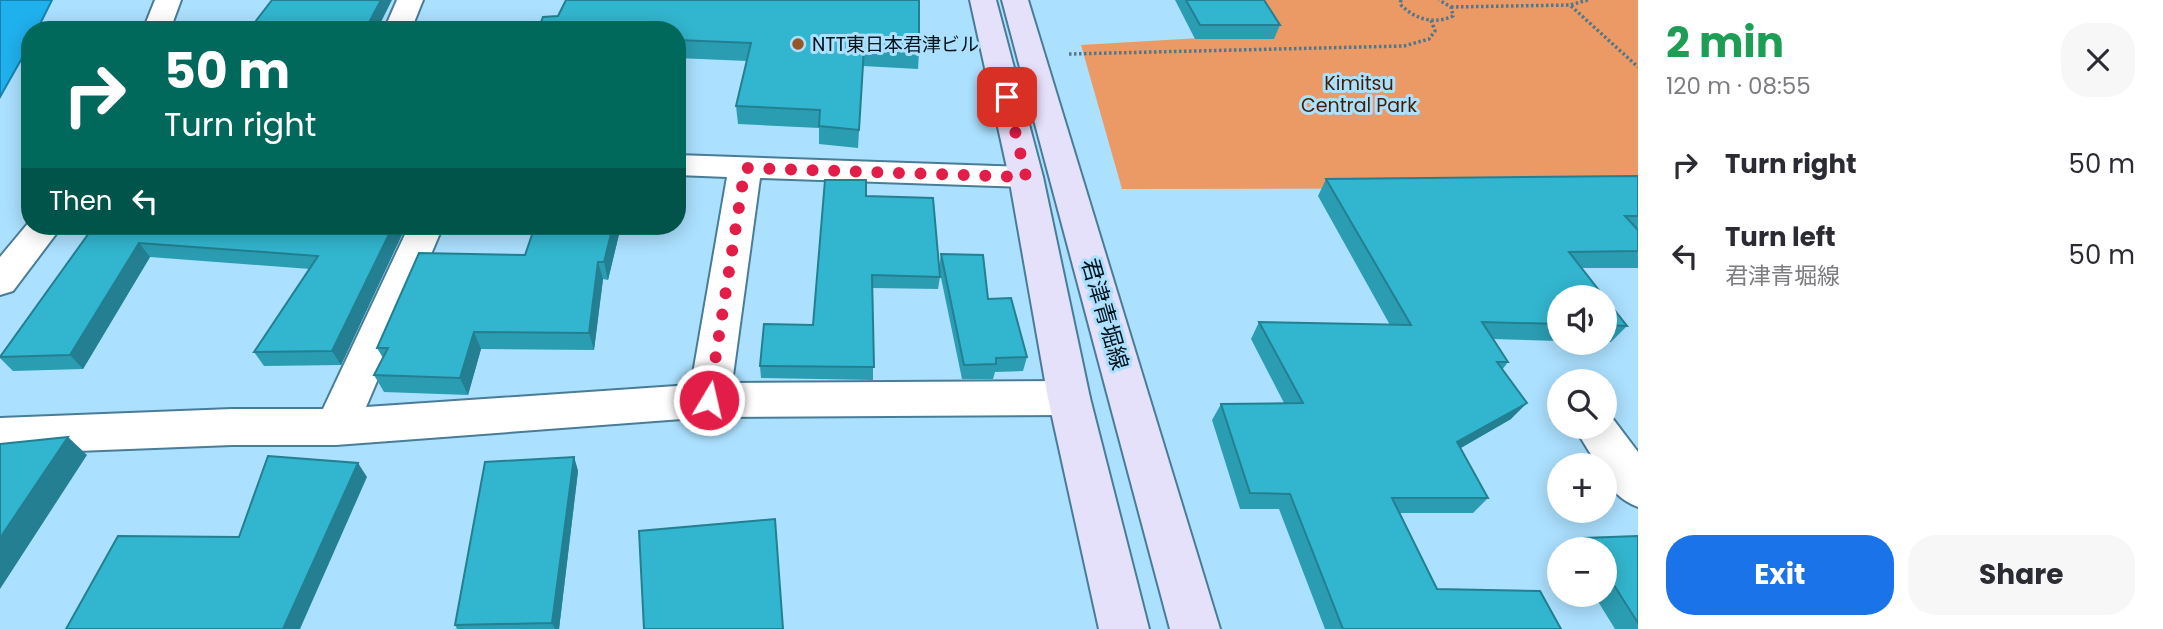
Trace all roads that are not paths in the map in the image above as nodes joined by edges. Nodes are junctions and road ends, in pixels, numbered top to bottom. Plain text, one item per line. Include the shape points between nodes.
1 (168, 0) edge
2 (410, 0) edge
3 (984, 0) edge
4 (1015, 0) edge
5 (160, 21) edge
6 (401, 21) edge
7 (686, 165) edge
8 (745, 168) junction
9 (1026, 177) junction
10 (38, 235) edge
11 (422, 235) edge
12 (0, 282) edge
13 (1069, 398) junction
14 (709, 400) junction
15 (337, 427) junction
16 (0, 436) edge
17 (1604, 439) edge
18 (1638, 487) edge
19 (1124, 629) edge
20 (1195, 629) edge

1 - 5 street
2 - 6 street
3 - 9 main road, 君津青堀線
4 - 20 main road, 君津青堀線
7 - 8 street
8 - 9 street
8 - 14 street
9 - 13 main road, 君津青堀線
10 - 12 street
11 - 15 street
13 - 14 street
13 - 19 main road, 君津青堀線
14 - 15 street
15 - 16 street via 232,426
17 - 18 street

